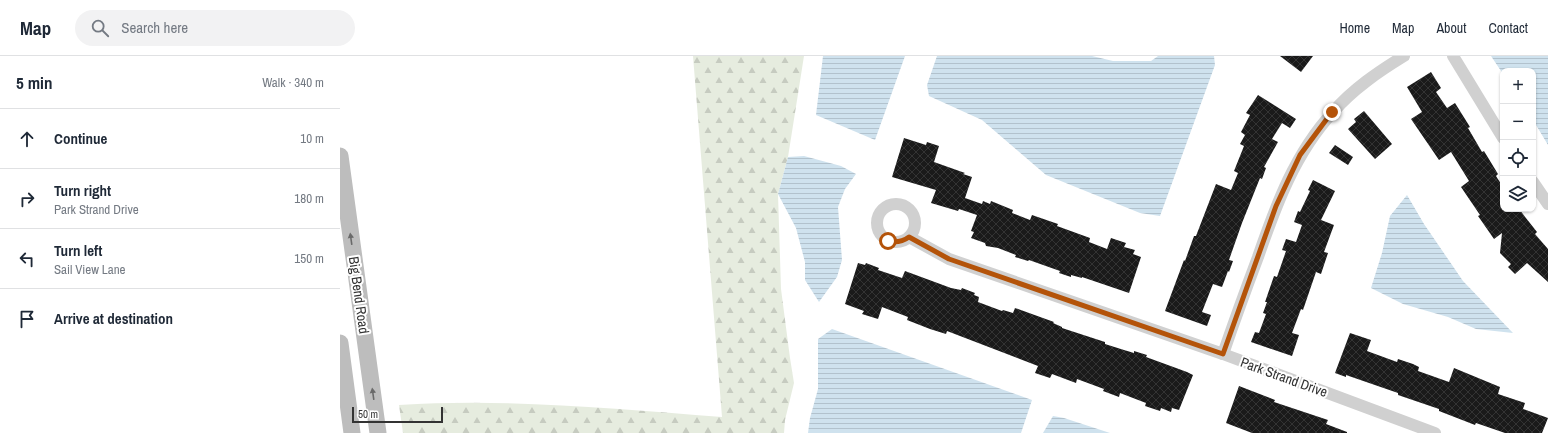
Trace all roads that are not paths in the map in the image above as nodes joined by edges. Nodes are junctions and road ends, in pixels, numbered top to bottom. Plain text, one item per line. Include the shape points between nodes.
1 (1404, 56) edge
2 (1453, 56) edge
3 (1500, 133) edge
4 (340, 156) edge
5 (1536, 186) edge
6 (1548, 204) edge
7 (909, 237) dead end
8 (340, 343) edge
9 (1223, 354) junction
10 (352, 433) edge
11 (378, 433) edge
12 (1435, 433) edge

1 - 9 street via 1352,92 1332,112 1300,155 1276,206
2 - 3 street
11 -> 4 main road, Big Bend Road
5 - 6 street
7 - 9 street, Park Strand Drive via 949,259
8 - 10 main road, Big Bend Road
9 - 12 street, Park Strand Drive

